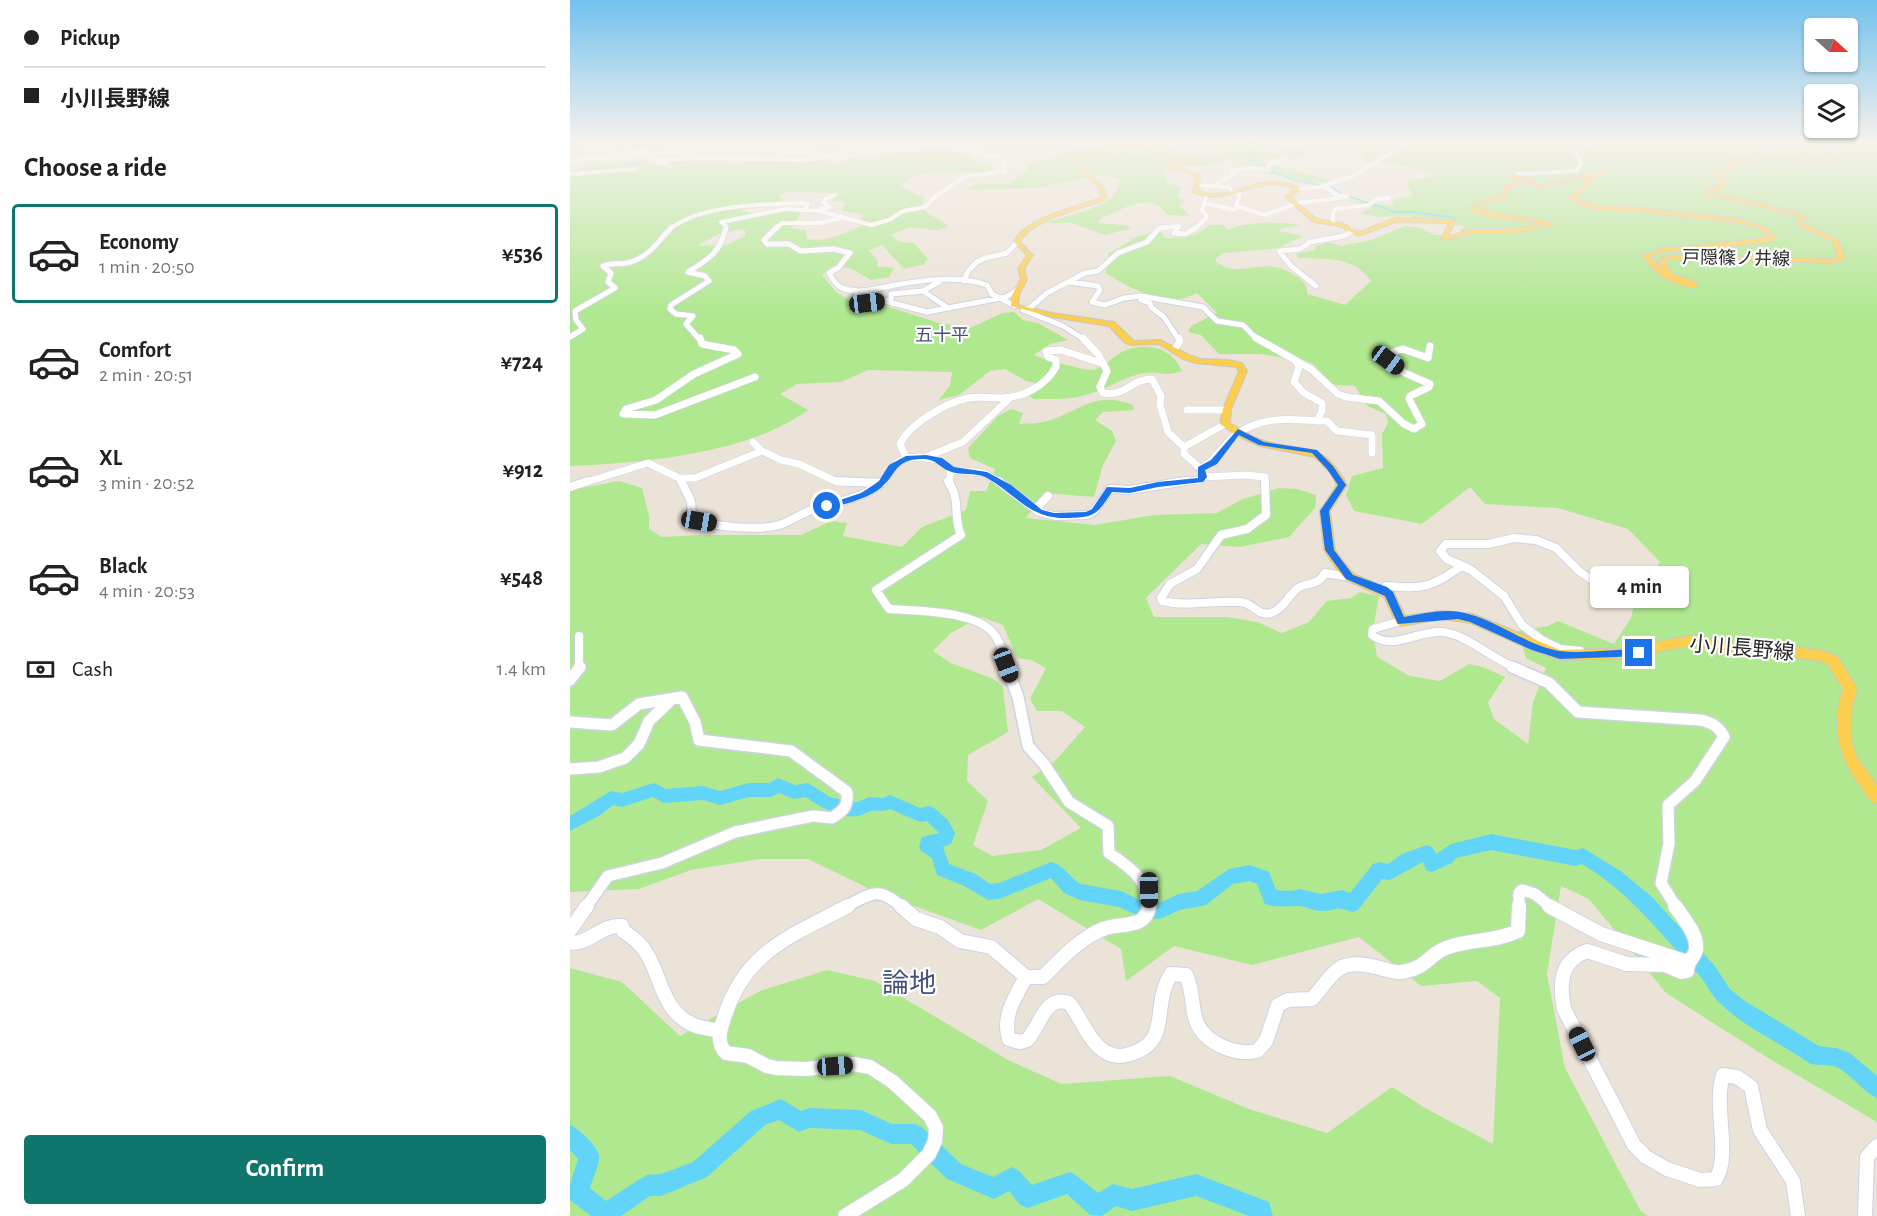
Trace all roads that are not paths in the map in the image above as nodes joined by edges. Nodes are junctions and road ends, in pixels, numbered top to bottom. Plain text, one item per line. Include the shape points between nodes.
1 (826, 199) edge
2 (933, 199) edge
3 (1101, 199) edge
4 (1211, 199) edge
5 (1240, 199) edge
6 (1289, 199) edge
7 (1334, 199) edge
8 (1384, 199) edge
9 (1498, 199) edge
10 (1573, 199) edge
11 (1734, 199) edge
12 (1205, 200) junction
13 (1293, 204) junction
14 (1236, 206) junction
15 (805, 210) junction
16 (815, 211) junction
17 (847, 217) junction
18 (1333, 223) junction
19 (1351, 228) junction
20 (1017, 242) junction
21 (964, 281) junction
22 (939, 282) junction
23 (1069, 282) junction
24 (1316, 286) dead end
25 (855, 290) junction
26 (1017, 290) junction
27 (923, 291) junction
28 (1000, 298) junction
29 (1130, 298) junction
30 (885, 301) junction
31 (948, 308) junction
32 (1019, 308) junction
33 (570, 337) edge
34 (1430, 346) dead end
35 (1175, 350) junction
36 (1297, 363) junction
37 (1104, 364) junction
38 (755, 377) dead end
39 (1011, 397) junction
40 (1187, 410) dead end
41 (1227, 410) junction
42 (1317, 421) junction
43 (1225, 424) junction
44 (1238, 431) junction
45 (753, 442) dead end
46 (1184, 447) junction
47 (762, 451) junction
48 (1372, 453) dead end
49 (926, 457) junction
50 (906, 458) junction
51 (951, 469) junction
52 (1202, 473) junction
53 (679, 478) junction
54 (882, 483) junction
55 (570, 487) edge
56 (1048, 495) dead end
57 (1036, 509) junction
58 (1462, 566) junction
59 (1350, 577) junction
60 (1634, 589) dead end
61 (1383, 590) junction
62 (1401, 621) junction
63 (579, 636) dead end
64 (1587, 654) junction
65 (570, 680) edge
66 (672, 699) junction
67 (570, 722) edge
68 (570, 770) edge
69 (1877, 797) edge
70 (570, 930) edge
71 (570, 943) edge
72 (1687, 963) junction
73 (1026, 977) junction
74 (719, 1031) junction
75 (1877, 1146) edge
76 (845, 1216) edge
77 (1798, 1216) edge
78 (1864, 1216) edge

1 - 16 street via 824,203 830,207
2 - 17 street via 925,207 903,211 881,223 866,225
3 - 20 main road via 1041,222 1021,234
4 - 12 main road
5 - 14 street
6 - 13 main road
7 - 13 street
8 - 18 street via 1369,205 1336,209
9 - 19 main road via 1470,208 1549,225 1513,231 1472,231 1451,239 1444,237 1454,223 1450,220 1395,220 1362,234
10 - 11 main road, 戸隠篠ノ井線 via 1595,208 1740,221 1760,227 1773,237 1665,249 1646,255 1661,275 1680,284 1694,286 1668,274 1661,260 1780,257 1824,261 1842,257 1836,241 1799,224 1803,219 1800,215
12 - 14 street via 1229,210
12 - 23 street via 1202,210 1207,217 1197,230 1181,234 1174,233 1179,226 1159,228 1147,242 1118,253 1098,271
13 - 14 street via 1262,215
13 - 18 main road via 1315,221
15 - 16 street
15 - 33 street via 806,203 785,203 708,214 675,225 657,247 643,256 603,266 610,273 608,282 615,288 575,311 583,329
15 - 38 street via 772,211 721,222 726,226 723,244 713,258 688,272 710,281 670,309 676,314 693,316 686,324 702,344 739,353 679,383 656,400 631,406 623,414 655,415
16 - 17 street
17 - 25 street via 820,223 782,223 764,240 767,244 789,244 801,251 847,250 850,253 829,273 838,286
18 - 19 main road
19 - 24 street via 1344,236 1279,252 1291,268
20 - 21 street via 1007,254 976,261
20 - 26 main road via 1030,255 1021,269 1024,279
21 - 22 street
21 - 28 street via 984,283
22 - 25 street
22 - 27 street
23 - 29 street via 1098,286 1100,290 1092,302 1097,304
23 - 32 street via 1031,308
25 - 30 street via 859,299 867,303
26 - 28 street
26 - 32 main road via 1014,302
27 - 30 street via 891,294 891,299
27 - 31 street
28 - 31 street
28 - 32 street
29 - 35 street via 1149,302 1164,317 1179,339
29 - 36 street via 1141,296 1203,307 1218,321 1243,325 1255,339
30 - 31 street via 927,312
32 - 35 main road via 1111,324 1133,343 1160,342
32 - 37 street via 1087,341
34 - 36 street via 1428,357 1404,348 1387,354 1388,360 1405,373 1430,384 1408,399 1422,424 1414,429 1403,426 1376,399 1341,396 1313,371
35 - 41 main road via 1199,361 1239,365 1243,371
36 - 42 street via 1295,385 1323,404
37 - 39 street via 1061,350 1046,351 1048,357 1056,360 1056,369 1036,386
37 - 46 street via 1107,374 1100,389 1103,393 1118,394 1128,391 1140,379 1152,380 1161,396 1168,432
39 - 49 street via 963,442
39 - 50 street via 966,398 951,404 904,436 900,444
40 - 41 street
41 - 43 main road
42 - 44 street via 1266,422
42 - 48 street via 1327,421 1337,431 1372,435
43 - 44 main road
43 - 46 street
44 - 52 street
44 - 59 main road via 1262,444 1314,451 1330,467 1342,485 1325,511 1330,550
45 - 47 street
46 - 52 street via 1184,454
47 - 53 street via 695,478
47 - 54 street via 837,482
49 - 50 street
49 - 51 street
50 - 54 street via 892,467
51 - 57 street via 984,473
51 - 73 street via 948,481 960,506 956,525 961,535 876,590 889,609 965,618 991,630 1018,697 1028,746 1069,802 1108,826 1109,853 1143,877 1149,890 1149,910 1143,920 1098,931 1077,943 1043,976
52 - 57 street via 1200,480 1110,489 1088,515 1054,516
52 - 59 street via 1265,477 1266,515 1247,529 1221,535 1197,569 1166,588 1162,601 1245,603 1260,613 1271,614 1299,587 1320,581 1325,573
53 - 54 street via 691,501 692,516 699,521 737,527 780,525 811,510 864,495
53 - 55 street via 648,462
56 - 57 street
58 - 60 street via 1443,555 1442,546 1528,538 1556,548 1592,580
58 - 61 street via 1432,584 1386,586
58 - 64 street via 1504,596 1522,625 1542,640 1560,649
59 - 61 main road
61 - 62 main road via 1394,602
62 - 64 main road, 小川長野線 via 1458,616 1551,653
62 - 72 street via 1373,629 1372,635 1375,640 1389,643 1443,631 1541,678 1578,712 1695,718 1710,722 1722,732 1724,737 1695,779 1668,805 1669,844 1661,883 1696,942 1697,950
63 - 65 street via 580,667
64 - 69 main road, 小川長野線 via 1639,653 1695,640 1734,650 1750,646 1824,656 1833,661 1850,688 1844,713 1847,752
66 - 67 street via 637,705 612,725
66 - 68 street via 654,715 638,746 624,758 606,766
66 - 70 street via 682,697 696,722 699,740 791,751 847,792 846,808 832,818 813,816 735,832 662,863 608,876
71 - 74 street via 579,944 615,924 622,926 623,931 642,944 665,1000 675,1014 706,1030
72 - 73 street via 1617,940 1553,909 1530,890 1522,890 1518,931 1503,938 1443,949 1422,967 1399,973 1358,962 1338,968 1312,999 1288,999 1278,1005 1264,1044 1255,1051 1244,1053 1214,1044 1198,1027 1192,1011 1192,985 1186,975 1171,974 1164,986 1154,1040 1146,1050 1126,1057 1097,1047 1074,1008 1060,1000 1045,1009 1027,1041 1009,1039 1006,1031 1011,1005
72 - 77 street via 1687,971 1682,972 1665,965 1628,964 1587,951 1578,953 1560,975 1564,1009 1628,1137 1651,1163 1688,1177 1709,1182 1716,1179 1722,1169 1717,1099 1720,1082 1723,1075 1729,1075 1748,1083 1760,1130 1793,1180
73 - 74 street via 991,947 960,941 940,927 916,919 888,895 878,892 773,945 741,979
74 - 76 street via 721,1047 727,1053 747,1055 769,1067 869,1067 893,1082 930,1116 936,1134 929,1154 889,1191
75 - 78 street via 1868,1156

